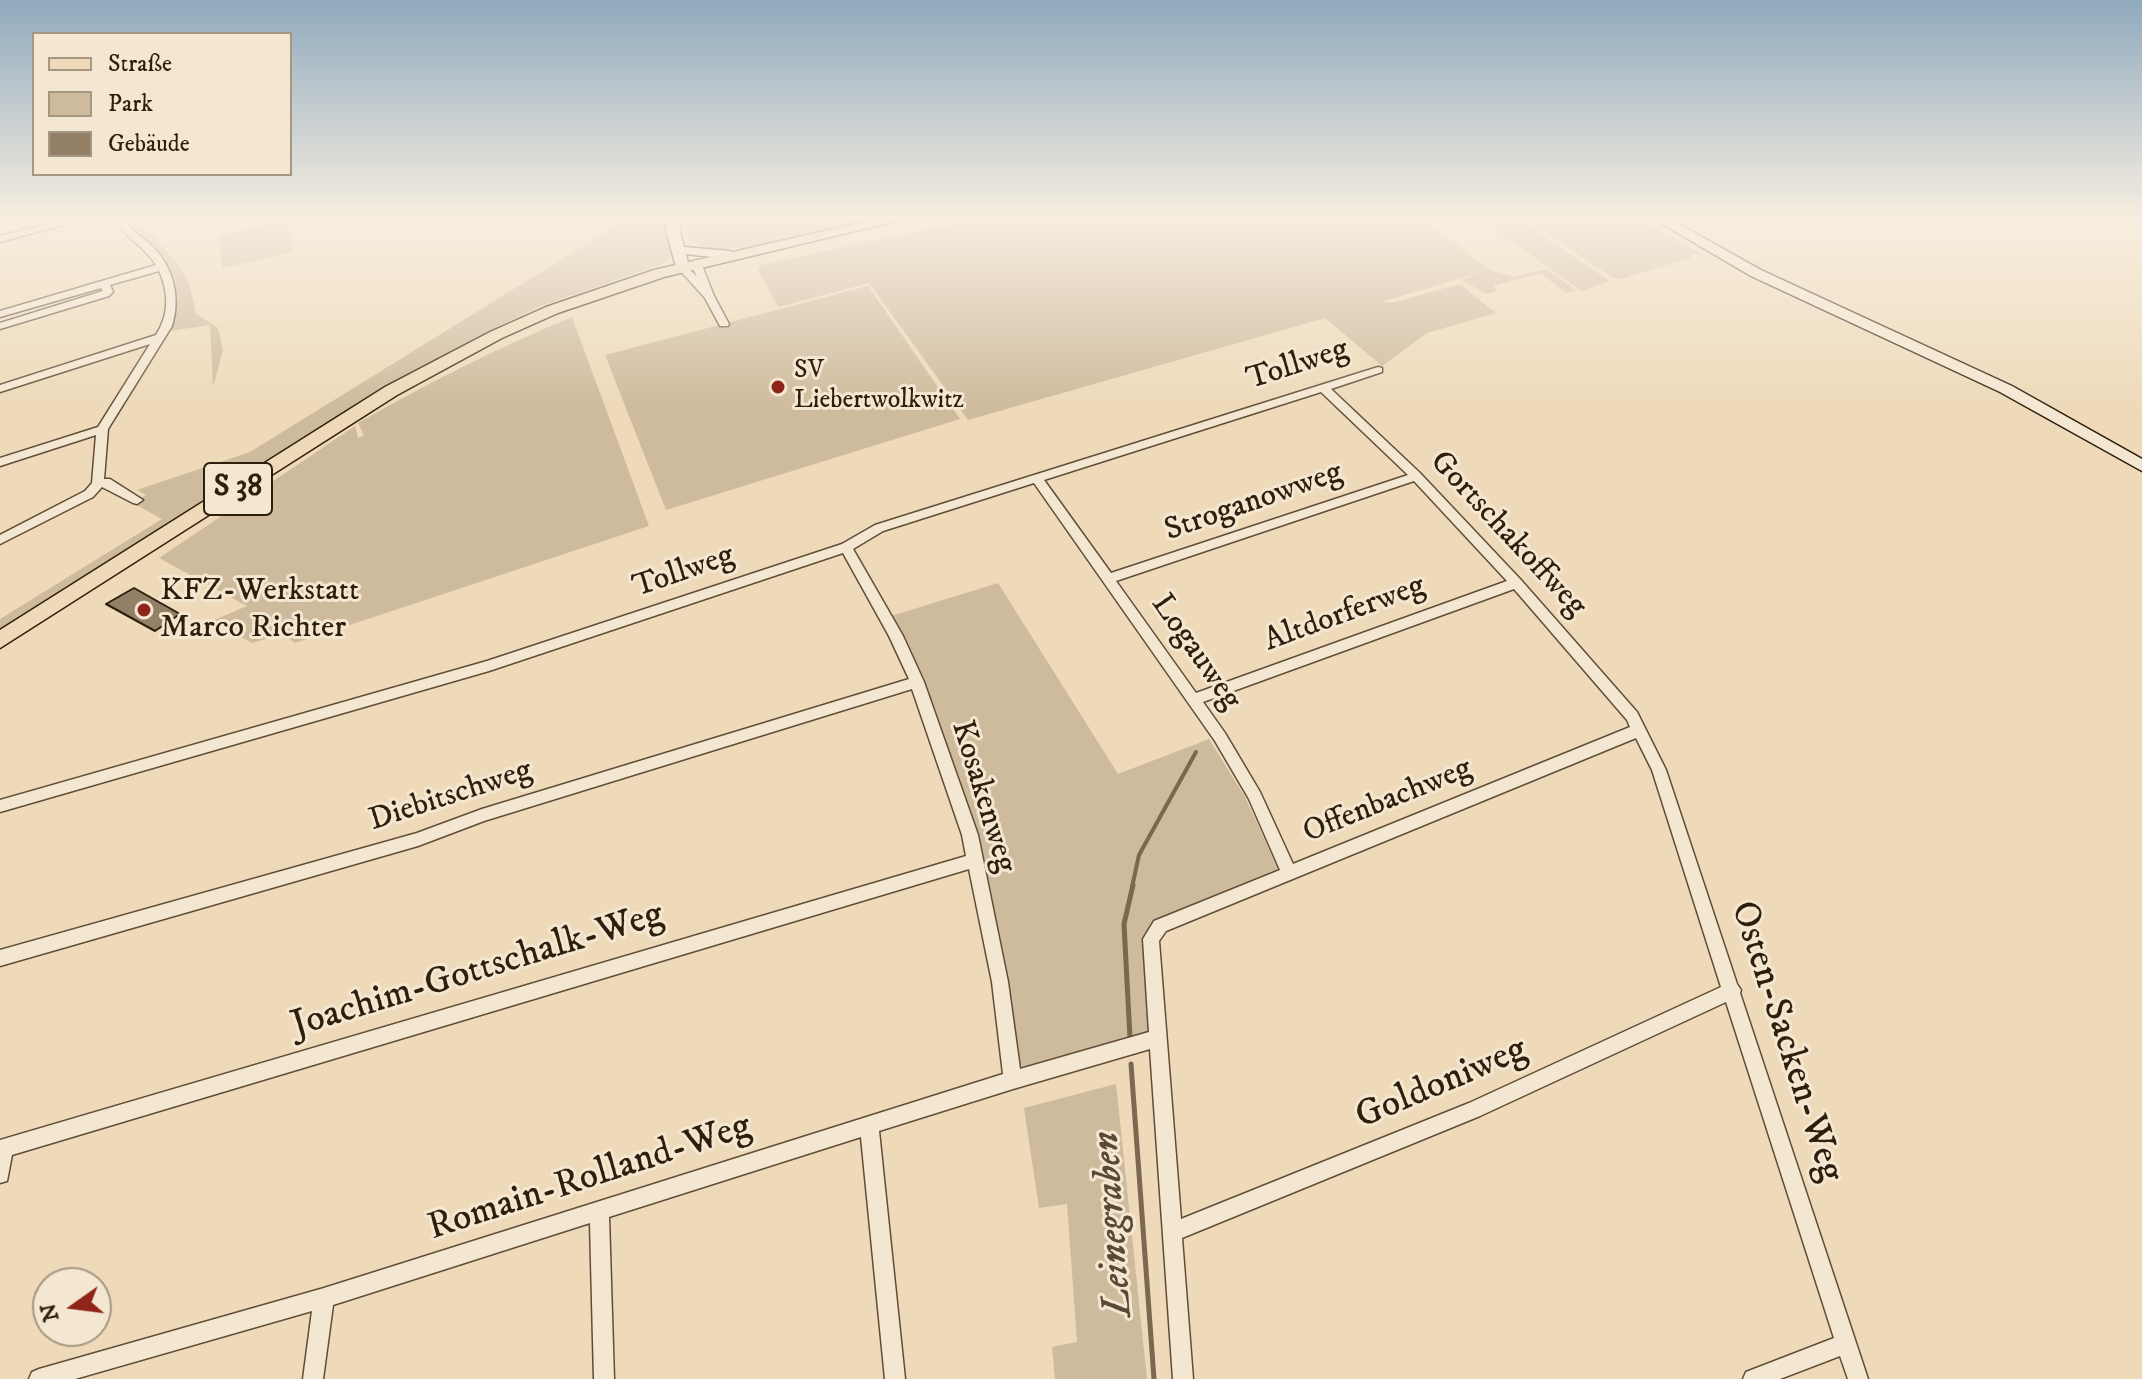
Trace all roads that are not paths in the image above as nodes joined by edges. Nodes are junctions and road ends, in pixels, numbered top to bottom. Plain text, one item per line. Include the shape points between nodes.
1 (103, 283) edge
2 (104, 283) edge
3 (167, 283) edge
4 (625, 283) edge
5 (702, 283) edge
6 (1779, 283) edge
7 (0, 314) edge
8 (724, 324) dead end
9 (0, 326) edge
10 (158, 338) junction
11 (1378, 370) dead end
12 (1324, 388) junction
13 (0, 389) edge
14 (102, 429) junction
15 (0, 462) edge
16 (2142, 466) edge
17 (1416, 476) junction
18 (1036, 478) junction
19 (98, 484) junction
20 (137, 500) dead end
21 (0, 540) edge
22 (846, 547) junction
23 (1108, 579) junction
24 (1516, 583) junction
25 (8, 636) edge
26 (917, 682) junction
27 (1194, 699) junction
28 (1639, 730) junction
29 (0, 806) edge
30 (976, 860) junction
31 (1289, 872) junction
32 (0, 958) edge
33 (1733, 990) junction
34 (1159, 1038) junction
35 (1013, 1080) junction
36 (869, 1126) junction
37 (2, 1148) edge
38 (0, 1174) edge
39 (599, 1213) junction
40 (1173, 1232) junction
41 (324, 1298) junction
42 (1848, 1343) junction
43 (39, 1379) edge
44 (313, 1379) edge
45 (604, 1379) edge
46 (895, 1379) edge
47 (1183, 1379) edge
48 (1753, 1379) edge
49 (1858, 1379) edge

1 - 7 street
2 - 9 street via 105,294
3 - 10 street via 171,312
4 - 25 main road, S 38 via 460,352 391,391 234,484
5 - 8 street
6 - 16 main road via 2006,389
10 - 13 street
10 - 14 street
11 - 12 street, Tollweg
12 - 17 street, Gortschakoffweg
12 - 18 street, Tollweg
14 - 15 street
14 - 19 street
17 - 23 street, Stroganowweg
17 - 24 street, Gortschakoffweg
18 - 22 street, Tollweg via 879,528
18 - 23 street, Logauweg
19 - 20 street via 106,482
19 - 21 street via 89,494
22 - 26 street, Kosakenweg
22 - 29 street, Tollweg via 489,666
23 - 27 street, Logauweg
24 - 27 street, Altdorferweg
24 - 28 street, Gortschakoffweg
26 - 30 street, Kosakenweg
26 - 32 street, Diebitschweg via 418,839
27 - 31 street, Logauweg via 1255,796
28 - 31 street, Offenbachweg
28 - 33 street, Osten-Sacken-Weg via 1659,770
30 - 35 street, Kosakenweg
30 - 37 street, Joachim-Gottschalk-Weg
31 - 34 street, Offenbachweg via 1160,926 1151,939
33 - 40 street, Goldoniweg via 1474,1110
33 - 42 street, Osten-Sacken-Weg
34 - 35 street, Romain-Rolland-Weg
34 - 40 street
35 - 36 street, Romain-Rolland-Weg
36 - 39 street, Romain-Rolland-Weg
36 - 46 street
37 - 38 street
39 - 41 street, Romain-Rolland-Weg
39 - 45 street
40 - 47 street
41 - 43 street, Romain-Rolland-Weg
41 - 44 street
42 - 48 street
42 - 49 street, Osten-Sacken-Weg

